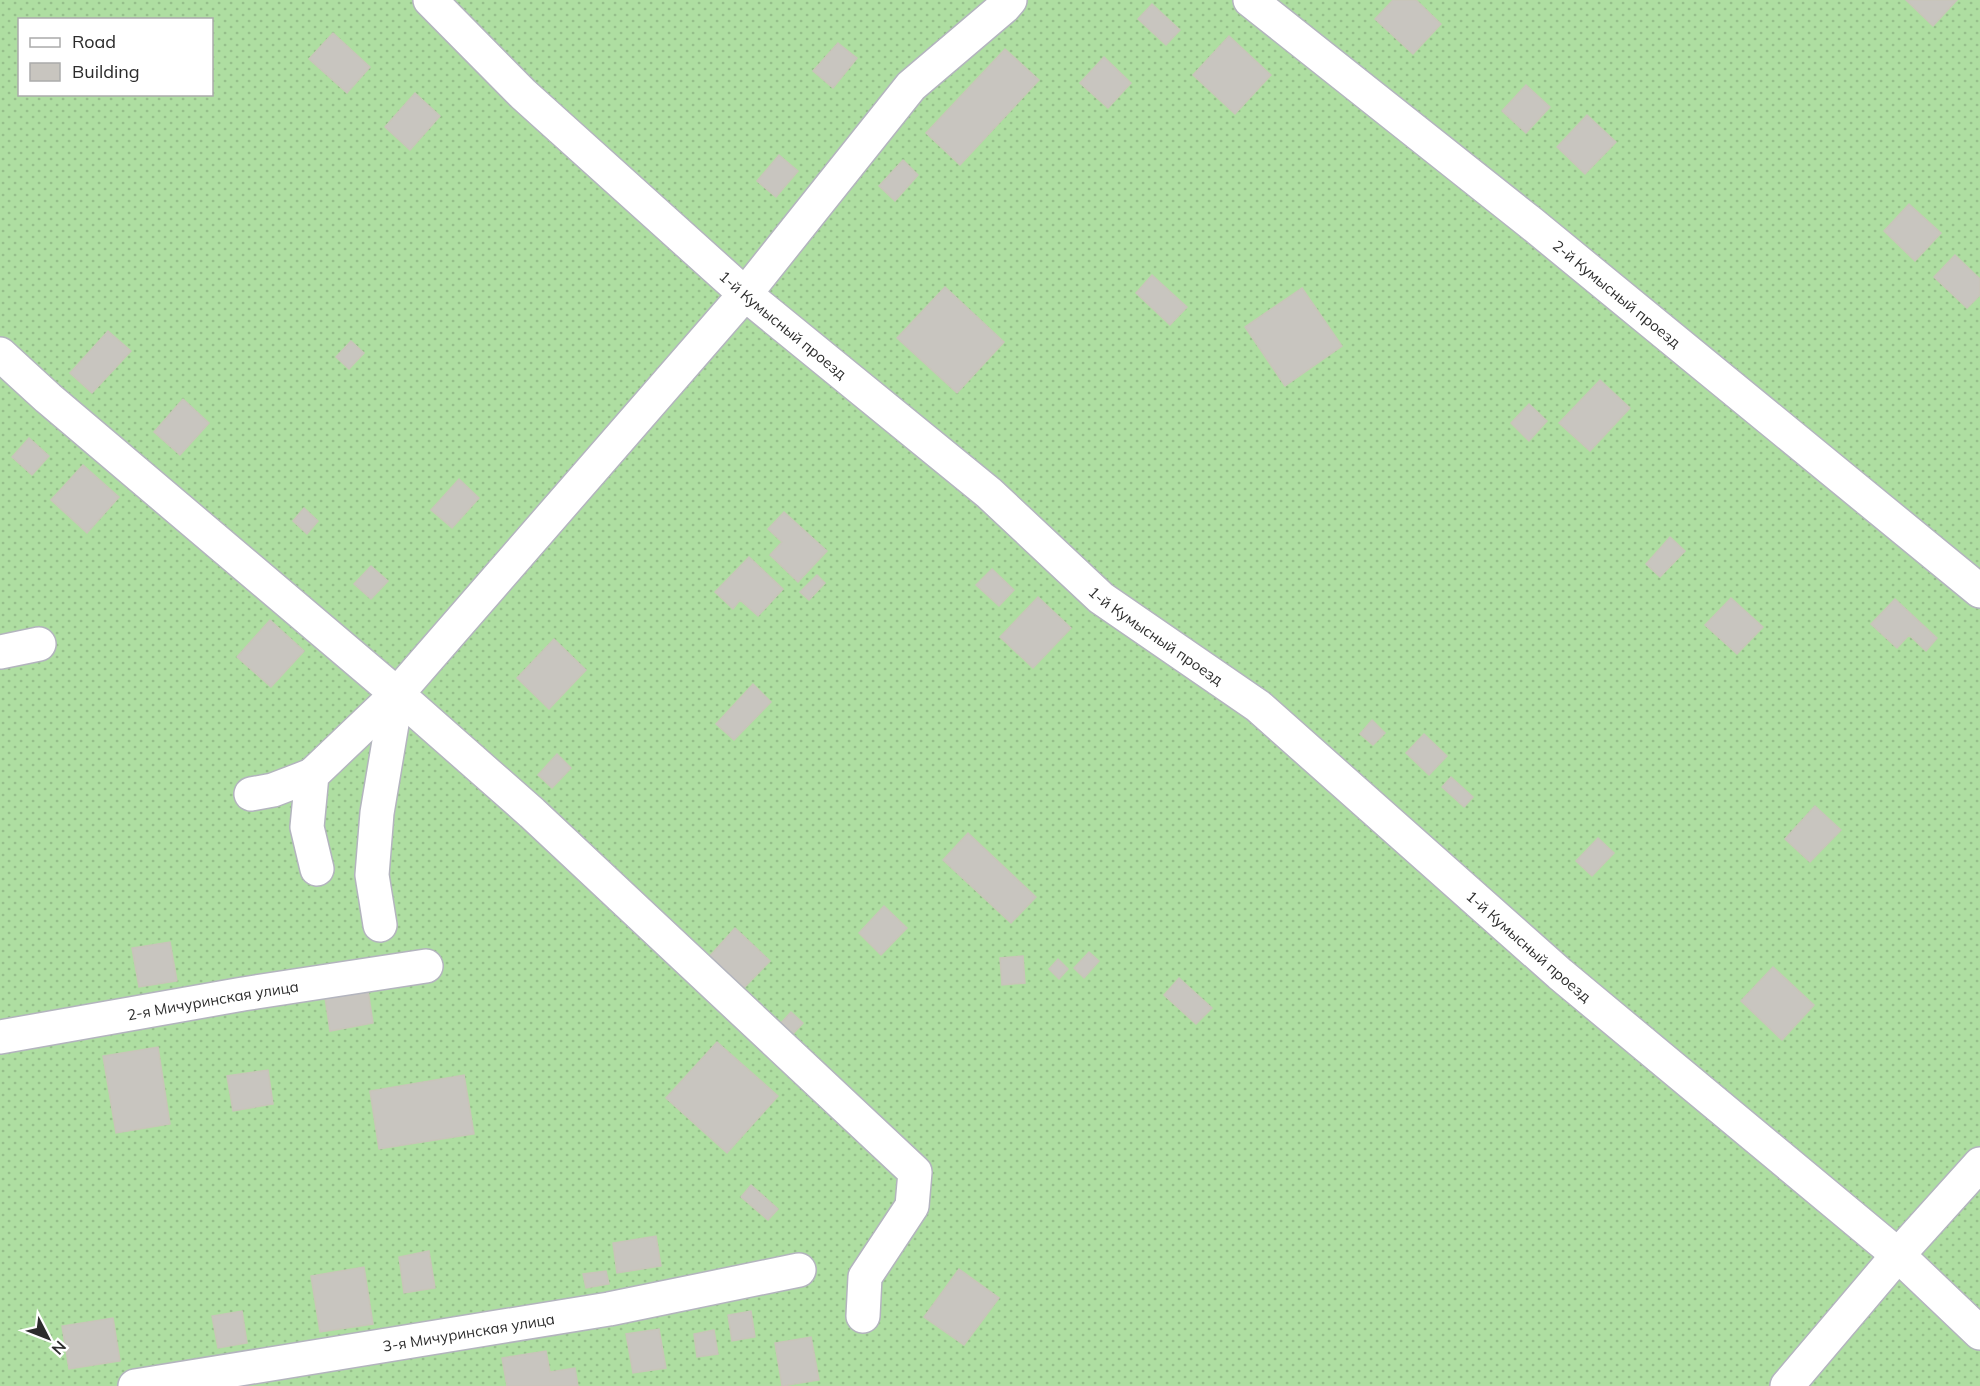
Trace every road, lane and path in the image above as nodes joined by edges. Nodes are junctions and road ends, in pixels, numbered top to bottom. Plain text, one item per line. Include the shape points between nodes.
1 (430, 0) edge
2 (1010, 0) edge
3 (1250, 0) edge
4 (745, 294) junction
5 (0, 354) edge
6 (1980, 591) edge
7 (39, 644) dead end
8 (0, 652) edge
9 (398, 694) junction
10 (312, 775) junction
11 (251, 794) dead end
12 (317, 869) dead end
13 (380, 925) dead end
14 (426, 966) dead end
15 (0, 1037) edge
16 (1980, 1164) edge
17 (1898, 1255) junction
18 (799, 1270) dead end
19 (863, 1316) dead end
20 (1980, 1333) edge
21 (135, 1386) edge
22 (1787, 1386) edge

1 - 4 lane, 1-й Кумысный проезд via 523,94
2 - 4 lane via 911,86
3 - 6 lane, 2-й Кумысный проезд via 1531,223
4 - 9 lane
4 - 17 lane, 1-й Кумысный проезд via 988,493 1101,598 1258,706 1560,974
5 - 9 lane
7 - 8 lane
9 - 10 lane
9 - 13 lane via 372,865
9 - 19 lane via 532,813 915,1172 912,1206 865,1277
10 - 11 lane
10 - 12 lane via 308,827
14 - 15 lane, 2-я Мичуринская улица
16 - 17 lane
17 - 20 lane, 1-й Кумысный проезд
17 - 22 lane
18 - 21 lane, 3-я Мичуринская улица via 609,1310

